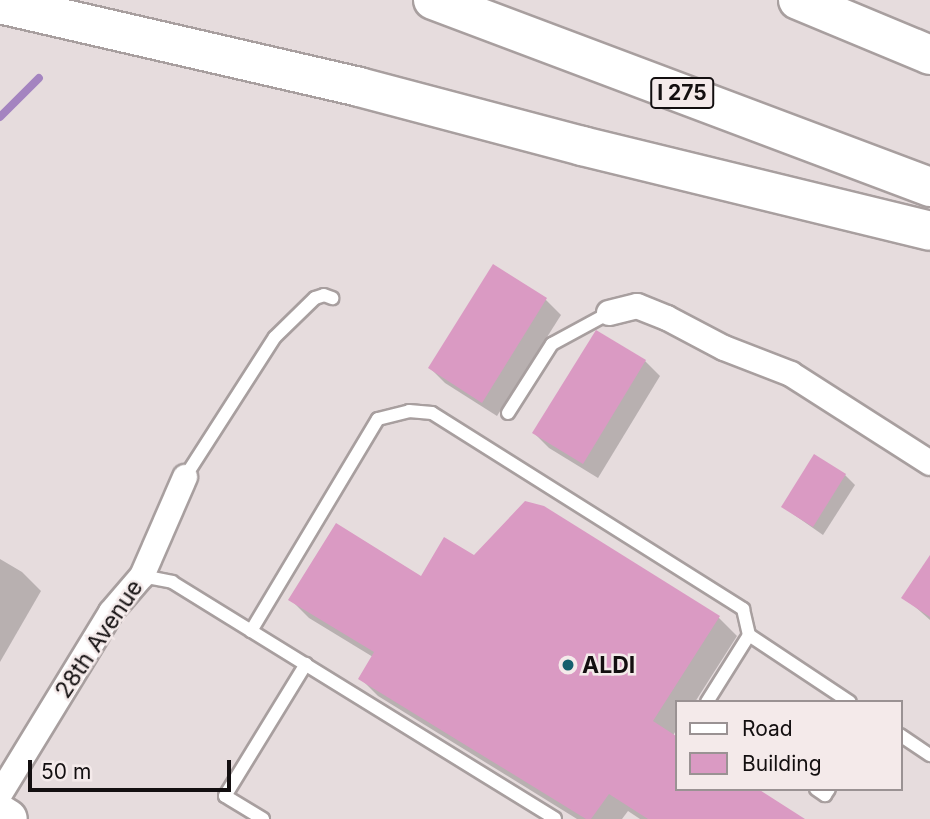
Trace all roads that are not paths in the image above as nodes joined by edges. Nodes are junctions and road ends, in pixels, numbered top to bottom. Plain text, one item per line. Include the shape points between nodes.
1 (433, 0) edge
2 (799, 0) edge
3 (837, 0) edge
4 (0, 4) edge
5 (926, 54) edge
6 (930, 187) edge
7 (930, 231) edge
8 (332, 299) dead end
9 (610, 313) joint
10 (508, 413) dead end
11 (930, 463) edge
12 (185, 477) joint
13 (142, 576) junction
14 (251, 631) junction
15 (749, 635) junction
16 (306, 664) junction
17 (709, 700) edge
18 (847, 700) edge
19 (902, 736) edge
20 (930, 755) edge
21 (0, 794) edge
22 (0, 814) edge
23 (8, 819) edge
24 (263, 819) edge
25 (555, 819) edge

1 - 6 highway, I 275
2 - 5 highway
3 - 5 highway
4 - 7 highway via 359,87
8 - 12 lane via 324,295 315,298 275,337
9 - 10 lane via 552,344
9 - 11 street via 637,306 791,374
12 - 13 street, 28th Avenue
13 - 14 lane via 172,582
13 - 21 street, 28th Avenue via 111,612
14 - 15 lane via 378,419 409,411 432,413 743,609
14 - 16 lane
15 - 17 lane
15 - 18 lane
16 - 24 lane via 225,796
16 - 25 lane
19 - 20 lane
22 - 23 highway

